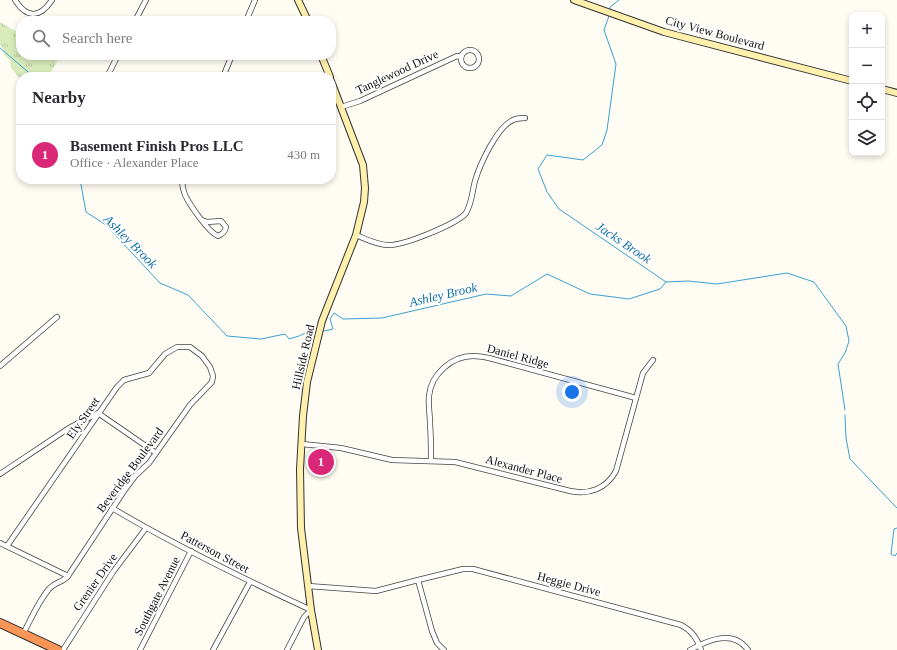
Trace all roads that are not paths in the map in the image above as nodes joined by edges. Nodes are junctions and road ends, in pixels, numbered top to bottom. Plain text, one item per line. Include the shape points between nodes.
1 (15, 0) edge
2 (52, 0) edge
3 (146, 0) edge
4 (255, 0) edge
5 (298, 0) edge
6 (574, 0) edge
7 (138, 16) edge
8 (248, 16) edge
9 (306, 16) edge
10 (461, 57) junction
11 (116, 60) edge
12 (230, 60) edge
13 (323, 60) edge
14 (110, 72) edge
15 (225, 72) edge
16 (328, 72) edge
17 (849, 80) edge
18 (885, 90) edge
19 (897, 93) edge
20 (336, 94) edge
21 (341, 107) junction
22 (526, 118) dead end
23 (183, 184) edge
24 (202, 220) junction
25 (356, 235) junction
26 (57, 317) dead end
27 (202, 356) joint
28 (653, 360) dead end
29 (0, 366) edge
30 (636, 398) junction
31 (98, 413) junction
32 (302, 444) junction
33 (156, 453) junction
34 (431, 461) junction
35 (0, 474) edge
36 (112, 508) junction
37 (146, 528) junction
38 (0, 543) edge
39 (7, 546) junction
40 (192, 551) junction
41 (68, 576) junction
42 (418, 580) junction
43 (250, 582) junction
44 (308, 586) junction
45 (311, 610) junction
46 (0, 623) edge
47 (24, 634) junction
48 (700, 648) edge
49 (58, 650) edge
50 (63, 650) edge
51 (140, 650) edge
52 (213, 650) edge
53 (286, 650) edge
54 (318, 650) edge
55 (444, 650) edge
56 (690, 650) edge
57 (748, 650) edge

1 - 2 street via 23,10 34,14 44,11
3 - 7 street
4 - 8 street
5 - 9 street
6 - 17 street, City View Boulevard via 664,32
10 - 10 street, Tanglewood Drive via 463,66 468,69 477,66 478,54 473,51 467,50
10 - 21 street, Tanglewood Drive via 457,56 360,101
11 - 14 street
12 - 15 street
13 - 16 street
18 - 19 street
20 - 21 street, Hillside Road
21 - 25 street, Hillside Road via 365,175 365,196
22 - 25 street via 508,123 490,147 475,181 469,207 458,220 408,242 392,245 378,244
23 - 24 street via 185,195
24 - 24 street via 213,234 218,236 225,231 226,227 221,221
25 - 32 street, Hillside Road via 322,321 307,382
26 - 29 street
27 - 31 street, Ely Street via 190,347 177,347 165,354 149,373 124,380
27 - 33 street, Beveridge Boulevard via 212,370 212,382 190,405
28 - 30 street, Alexander Place via 644,371
30 - 34 street, Alexander Place via 616,471 607,483 586,493 466,464
30 - 34 street, Daniel Ridge via 489,358 462,358 451,362 443,369 431,386 428,402
31 - 33 street
31 - 35 street via 69,428
31 - 39 street, Ely Street
32 - 34 street, Alexander Place via 341,448 392,460
32 - 44 street, Hillside Road via 299,492
33 - 36 street, Beveridge Boulevard via 131,481
36 - 37 street, Patterson Street
36 - 41 street, Beveridge Boulevard
37 - 40 street, Patterson Street
37 - 50 street, Grenier Drive via 106,582
38 - 39 street
39 - 41 street
40 - 43 street, Patterson Street
40 - 51 street, Southgate Avenue
41 - 47 street, Beveridge Boulevard via 49,588
42 - 44 street, Heggie Drive via 376,591
42 - 48 street, Heggie Drive via 473,569 681,625 688,628
42 - 55 street via 432,631 437,644
43 - 45 street, Patterson Street
43 - 52 street
44 - 45 street, Hillside Road
45 - 53 street via 304,617
45 - 54 street, Hillside Road
46 - 47 highway
47 - 49 highway
48 - 56 street
48 - 57 street via 714,639 728,638 740,642

